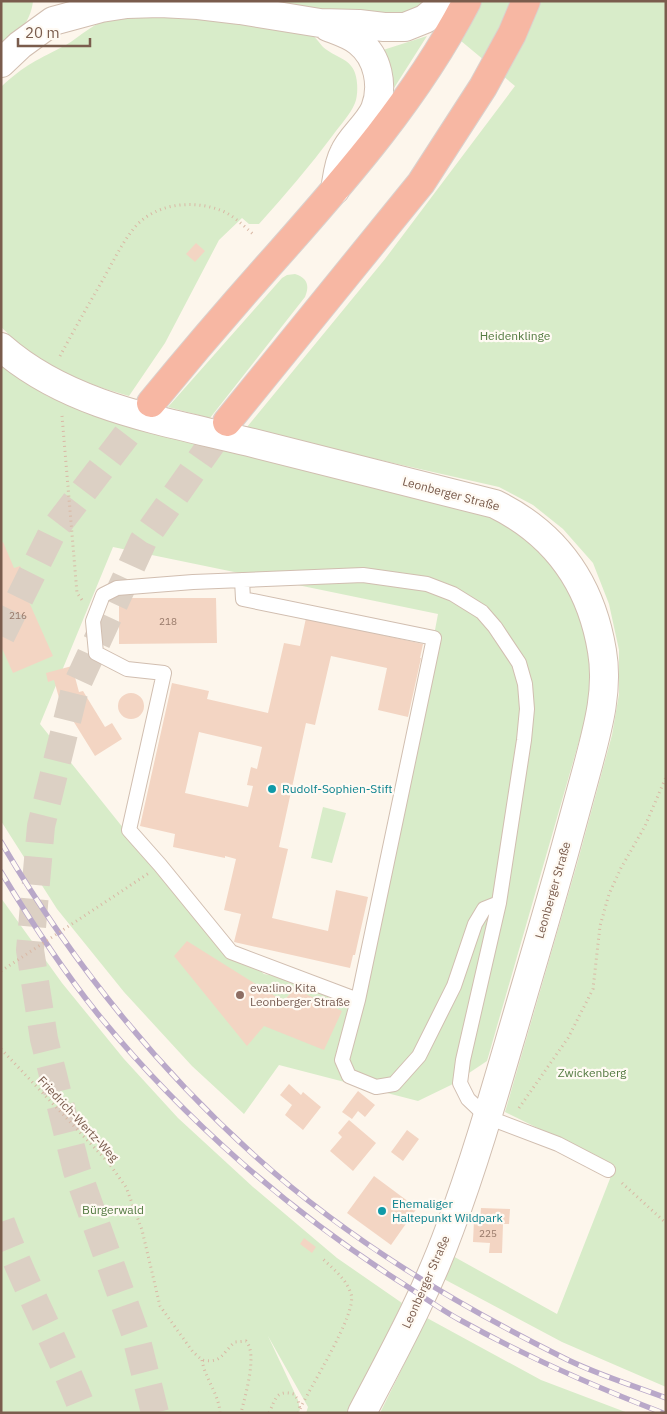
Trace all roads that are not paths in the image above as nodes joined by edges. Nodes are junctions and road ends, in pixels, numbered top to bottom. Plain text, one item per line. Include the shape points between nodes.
1 (446, 1) edge
2 (467, 1) edge
3 (526, 1) edge
4 (320, 23) junction
5 (1, 62) edge
6 (335, 190) junction
7 (1, 347) edge
8 (151, 403) tunnel mouth
9 (227, 422) tunnel mouth
10 (242, 580) junction
11 (499, 903) junction
12 (358, 1000) junction
13 (497, 1121) junction
14 (608, 1170) road end
15 (362, 1413) edge

1 - 4 street via 424,19 405,27
2 - 6 highway via 437,55 398,112
3 - 9 highway via 512,34 482,87 420,183
4 - 5 street via 198,5 127,4 53,21
4 - 6 street via 359,41 377,69 379,89 374,109 344,153
6 - 8 highway
7 - 13 street, Leonberger Straße via 23,365 59,386 122,410 495,504 536,529 571,568 583,589 599,635 604,676 602,706
10 - 11 lane via 363,575 427,584 453,594 482,612 495,627 519,662 527,709
10 - 12 lane via 244,599 434,638
10 - 12 lane via 117,588 103,595 93,620 96,654 127,669 164,673 129,830 231,952
11 - 12 lane via 484,909 475,924 454,986 419,1056 394,1084 376,1087 349,1076 342,1060
11 - 13 lane via 462,1060 460,1083 468,1099
13 - 14 lane via 558,1144
13 - 15 street, Leonberger Straße via 411,1318

